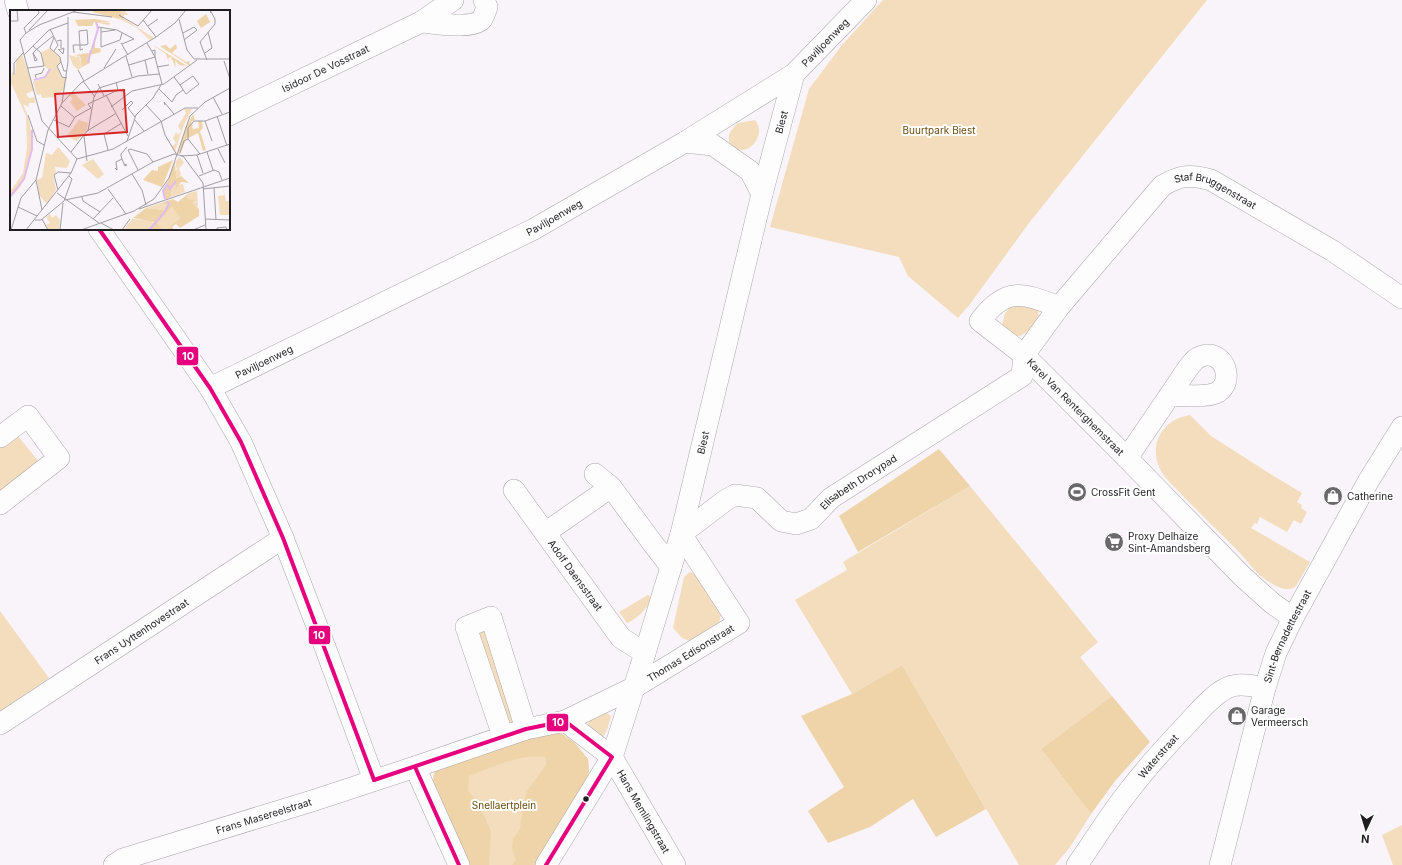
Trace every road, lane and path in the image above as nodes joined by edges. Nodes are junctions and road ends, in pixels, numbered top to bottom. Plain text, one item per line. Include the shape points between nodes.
1 (14, 0) edge
2 (453, 0) edge
3 (484, 0) edge
4 (866, 0) edge
5 (18, 10) edge
6 (421, 22) junction
7 (794, 74) junction
8 (230, 115) edge
9 (686, 142) junction
10 (762, 194) junction
11 (100, 230) edge
12 (1402, 298) edge
13 (1059, 307) junction
14 (1024, 355) junction
15 (210, 388) junction
16 (1170, 396) dead end
17 (1402, 427) edge
18 (0, 436) edge
19 (1127, 458) junction
20 (514, 490) dead end
21 (0, 504) edge
22 (545, 533) junction
23 (681, 534) junction
24 (283, 538) junction
25 (671, 567) junction
26 (1293, 618) junction
27 (645, 654) junction
28 (633, 688) junction
29 (1265, 688) junction
30 (565, 721) junction
31 (0, 724) edge
32 (526, 729) junction
33 (503, 736) junction
34 (612, 757) junction
35 (415, 767) junction
36 (374, 780) junction
37 (114, 865) edge
38 (459, 865) edge
39 (546, 865) edge
40 (675, 865) edge
41 (1077, 865) edge
42 (1220, 865) edge

1 - 5 street
2 - 6 street, Isidoor De Vosstraat
3 - 6 street, Isidoor De Vosstraat via 487,7 482,19 475,23 463,25
4 - 7 street, Paviljoenweg
6 - 8 street, Isidoor De Vosstraat
7 - 9 street, Paviljoenweg
7 - 10 street, Biest
9 - 10 street via 712,145 750,171
9 - 15 street, Paviljoenweg via 534,229
10 - 23 street, Biest
11 - 15 street
12 - 13 street, Staf Bruggenstraat via 1333,251 1210,180 1196,176 1172,180 1162,186
13 - 14 street, Staf Bruggenstraat
13 - 14 street via 1034,297 1018,295 1002,299 989,308 980,321
14 - 19 street, Karel Van Renterghemstraat
14 - 23 street, Elisabeth Drorypad via 1022,376 831,498 811,519 796,524 781,521 757,498 735,495
15 - 24 street via 241,442
16 - 19 street, Karel Van Renterghemstraat
17 - 26 street, Sint-Bernadettestraat
18 - 21 street via 28,416 59,458
19 - 26 street, Karel Van Renterghemstraat via 1243,577
20 - 22 street, Adolf Daensstraat
22 - 25 street via 603,480
22 - 27 street, Adolf Daensstraat via 621,638
23 - 25 street, Biest
23 - 28 street, Thomas Edisonstraat via 739,623
24 - 31 street, Frans Uyttenhovestraat
24 - 36 street
25 - 27 street, Biest
26 - 29 street, Sint-Bernadettestraat via 1276,653
27 - 28 street, Biest
28 - 30 street, Frans Masereelstraat
28 - 34 street
29 - 41 street, Waterstraat via 1232,686 1219,692 1162,751 1128,792
29 - 42 street, Sint-Bernadettestraat
30 - 32 street, Frans Masereelstraat
30 - 34 street
32 - 33 street, Frans Masereelstraat
32 - 33 street via 491,618 466,627
33 - 35 street, Frans Masereelstraat
34 - 39 street
34 - 40 street, Hans Memlingstraat
35 - 36 street, Frans Masereelstraat
35 - 38 street
36 - 37 street, Frans Masereelstraat via 123,859

